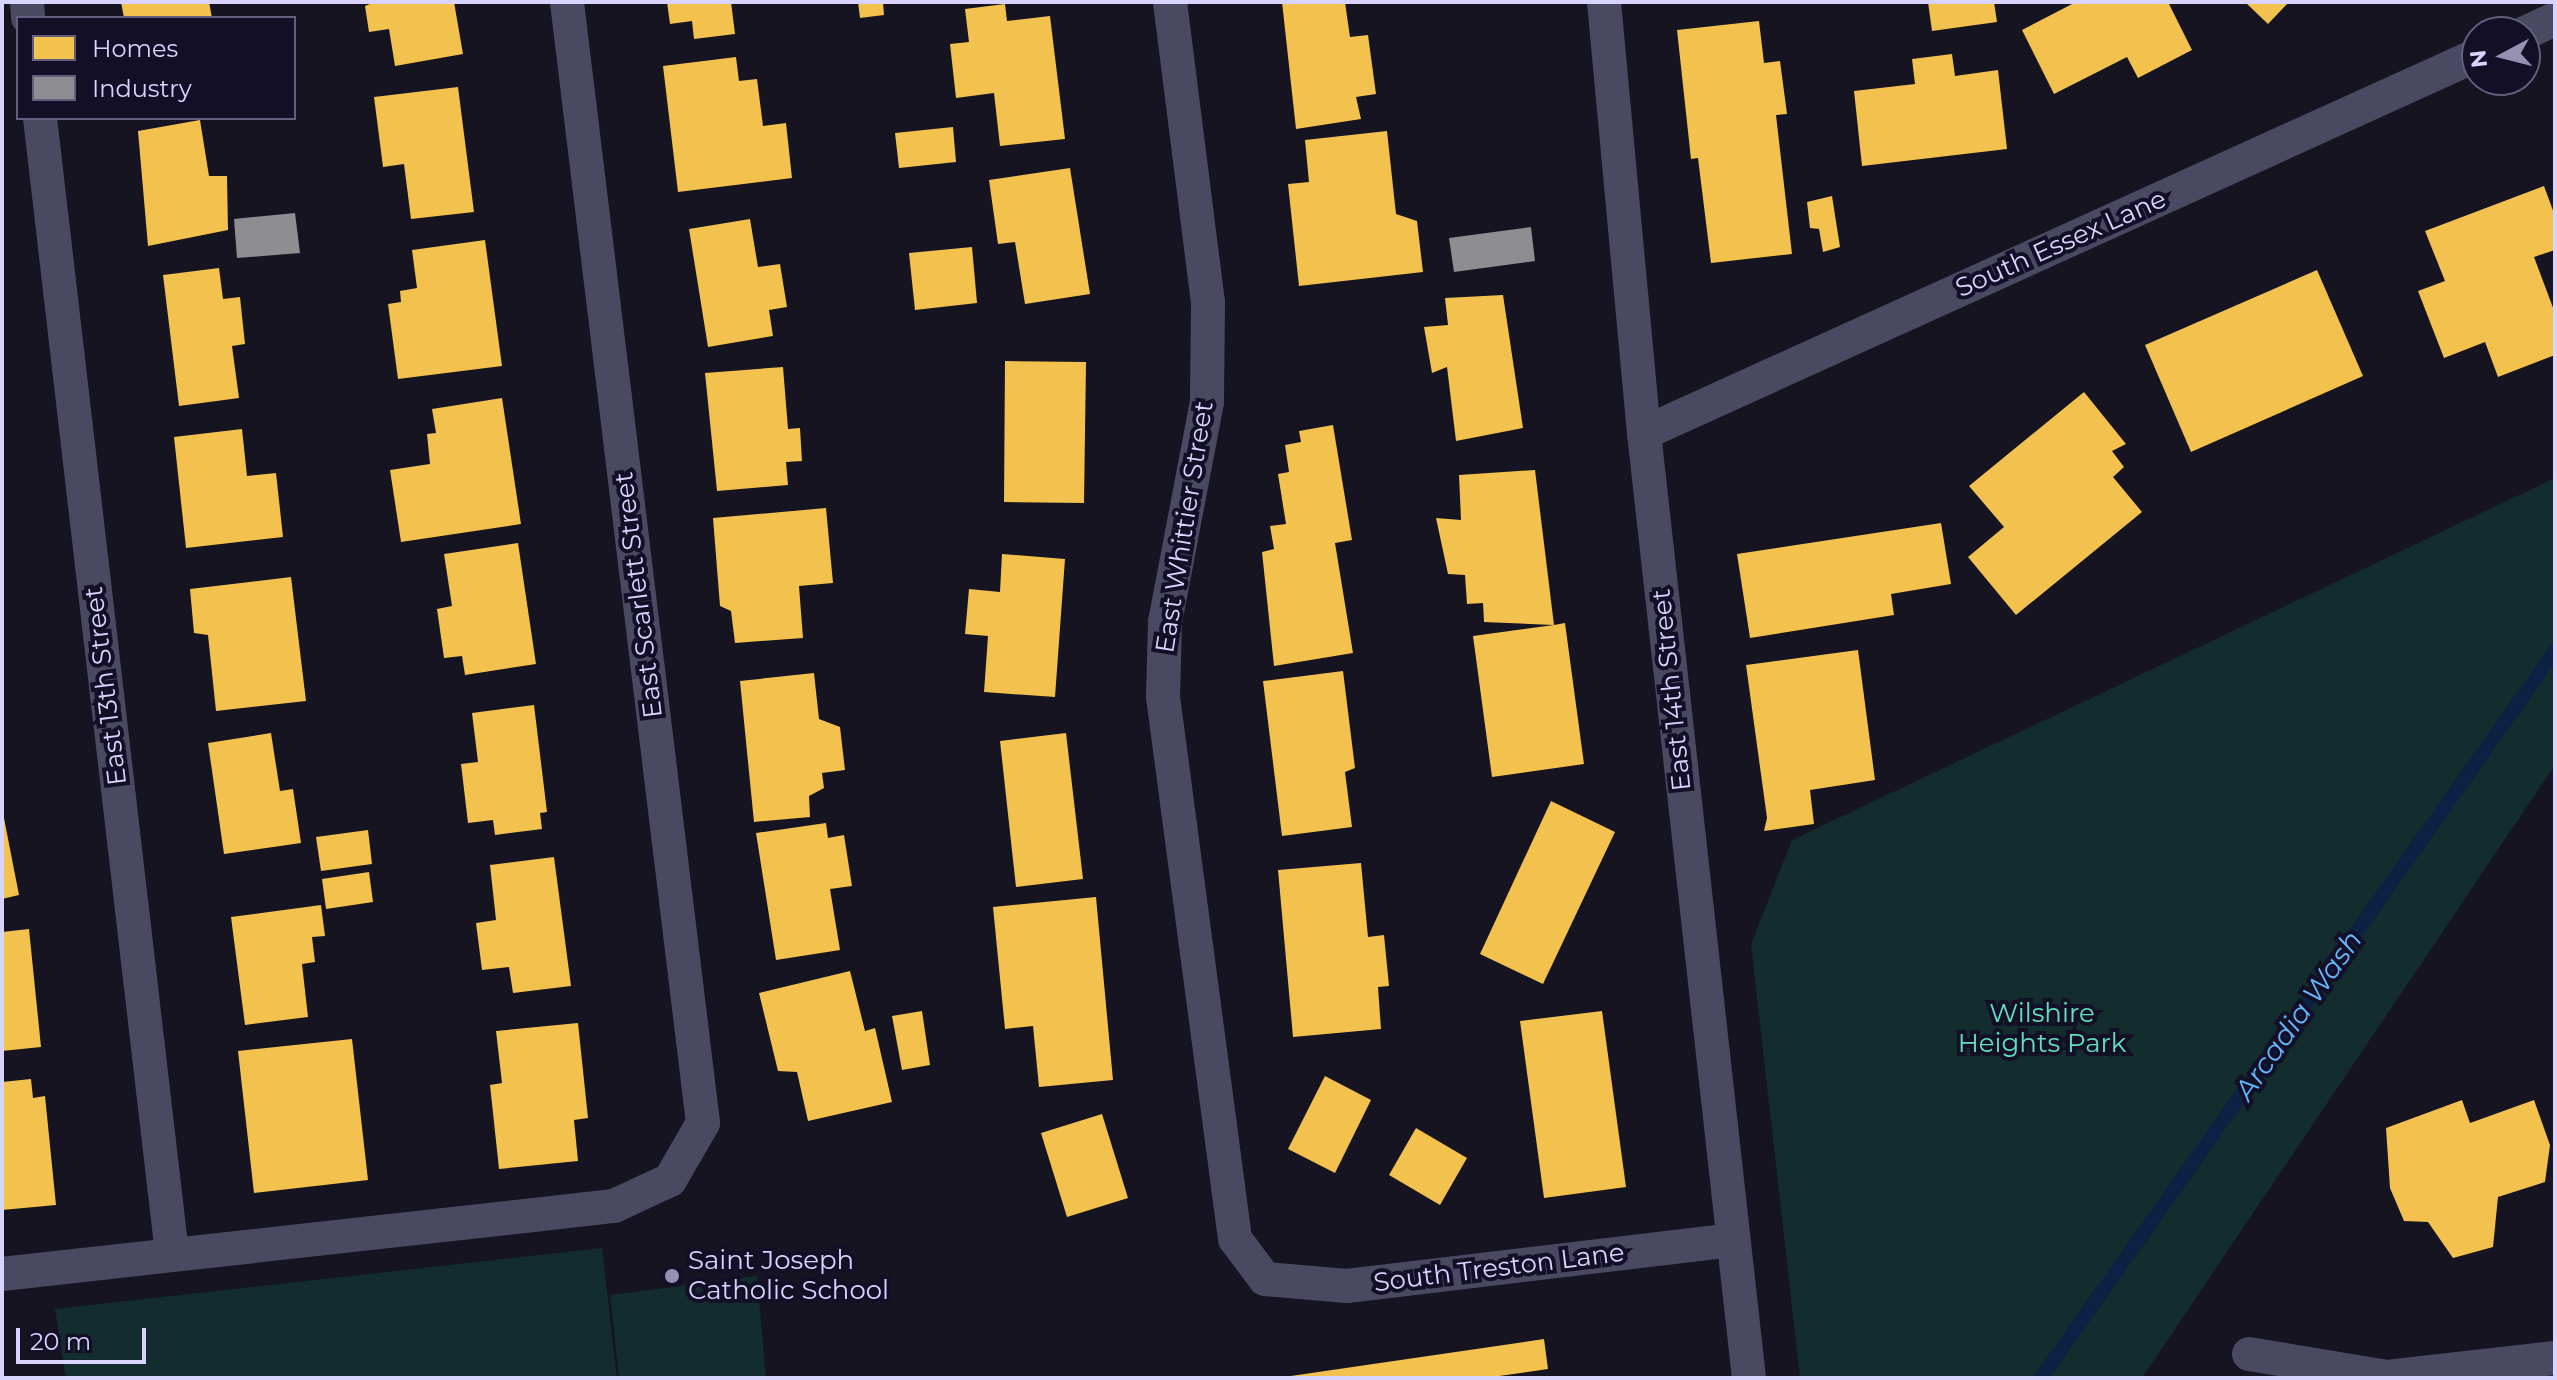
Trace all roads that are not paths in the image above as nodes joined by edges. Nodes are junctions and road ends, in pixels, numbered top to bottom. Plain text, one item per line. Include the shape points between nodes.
1 (567, 2) edge
2 (1170, 2) edge
3 (1604, 2) edge
4 (2461, 62) edge
5 (40, 120) edge
6 (1644, 433) junction
7 (1732, 1240) junction
8 (172, 1254) junction
9 (2, 1274) edge
10 (1265, 1279) joint
11 (2249, 1354) dead end
12 (2555, 1358) edge
13 (1749, 1378) edge

1 - 8 street, East Scarlett Street via 703,1123 670,1180 614,1206
2 - 10 street, East Whittier Street via 1208,302 1207,402 1165,622 1163,697 1235,1239
3 - 6 street, East 14th Street
4 - 6 street, South Essex Lane
5 - 8 street, East 13th Street
6 - 7 street, East 14th Street
7 - 10 street, South Treston Lane via 1347,1286
7 - 13 street, East 14th Street
8 - 9 street
11 - 12 street via 2387,1377

